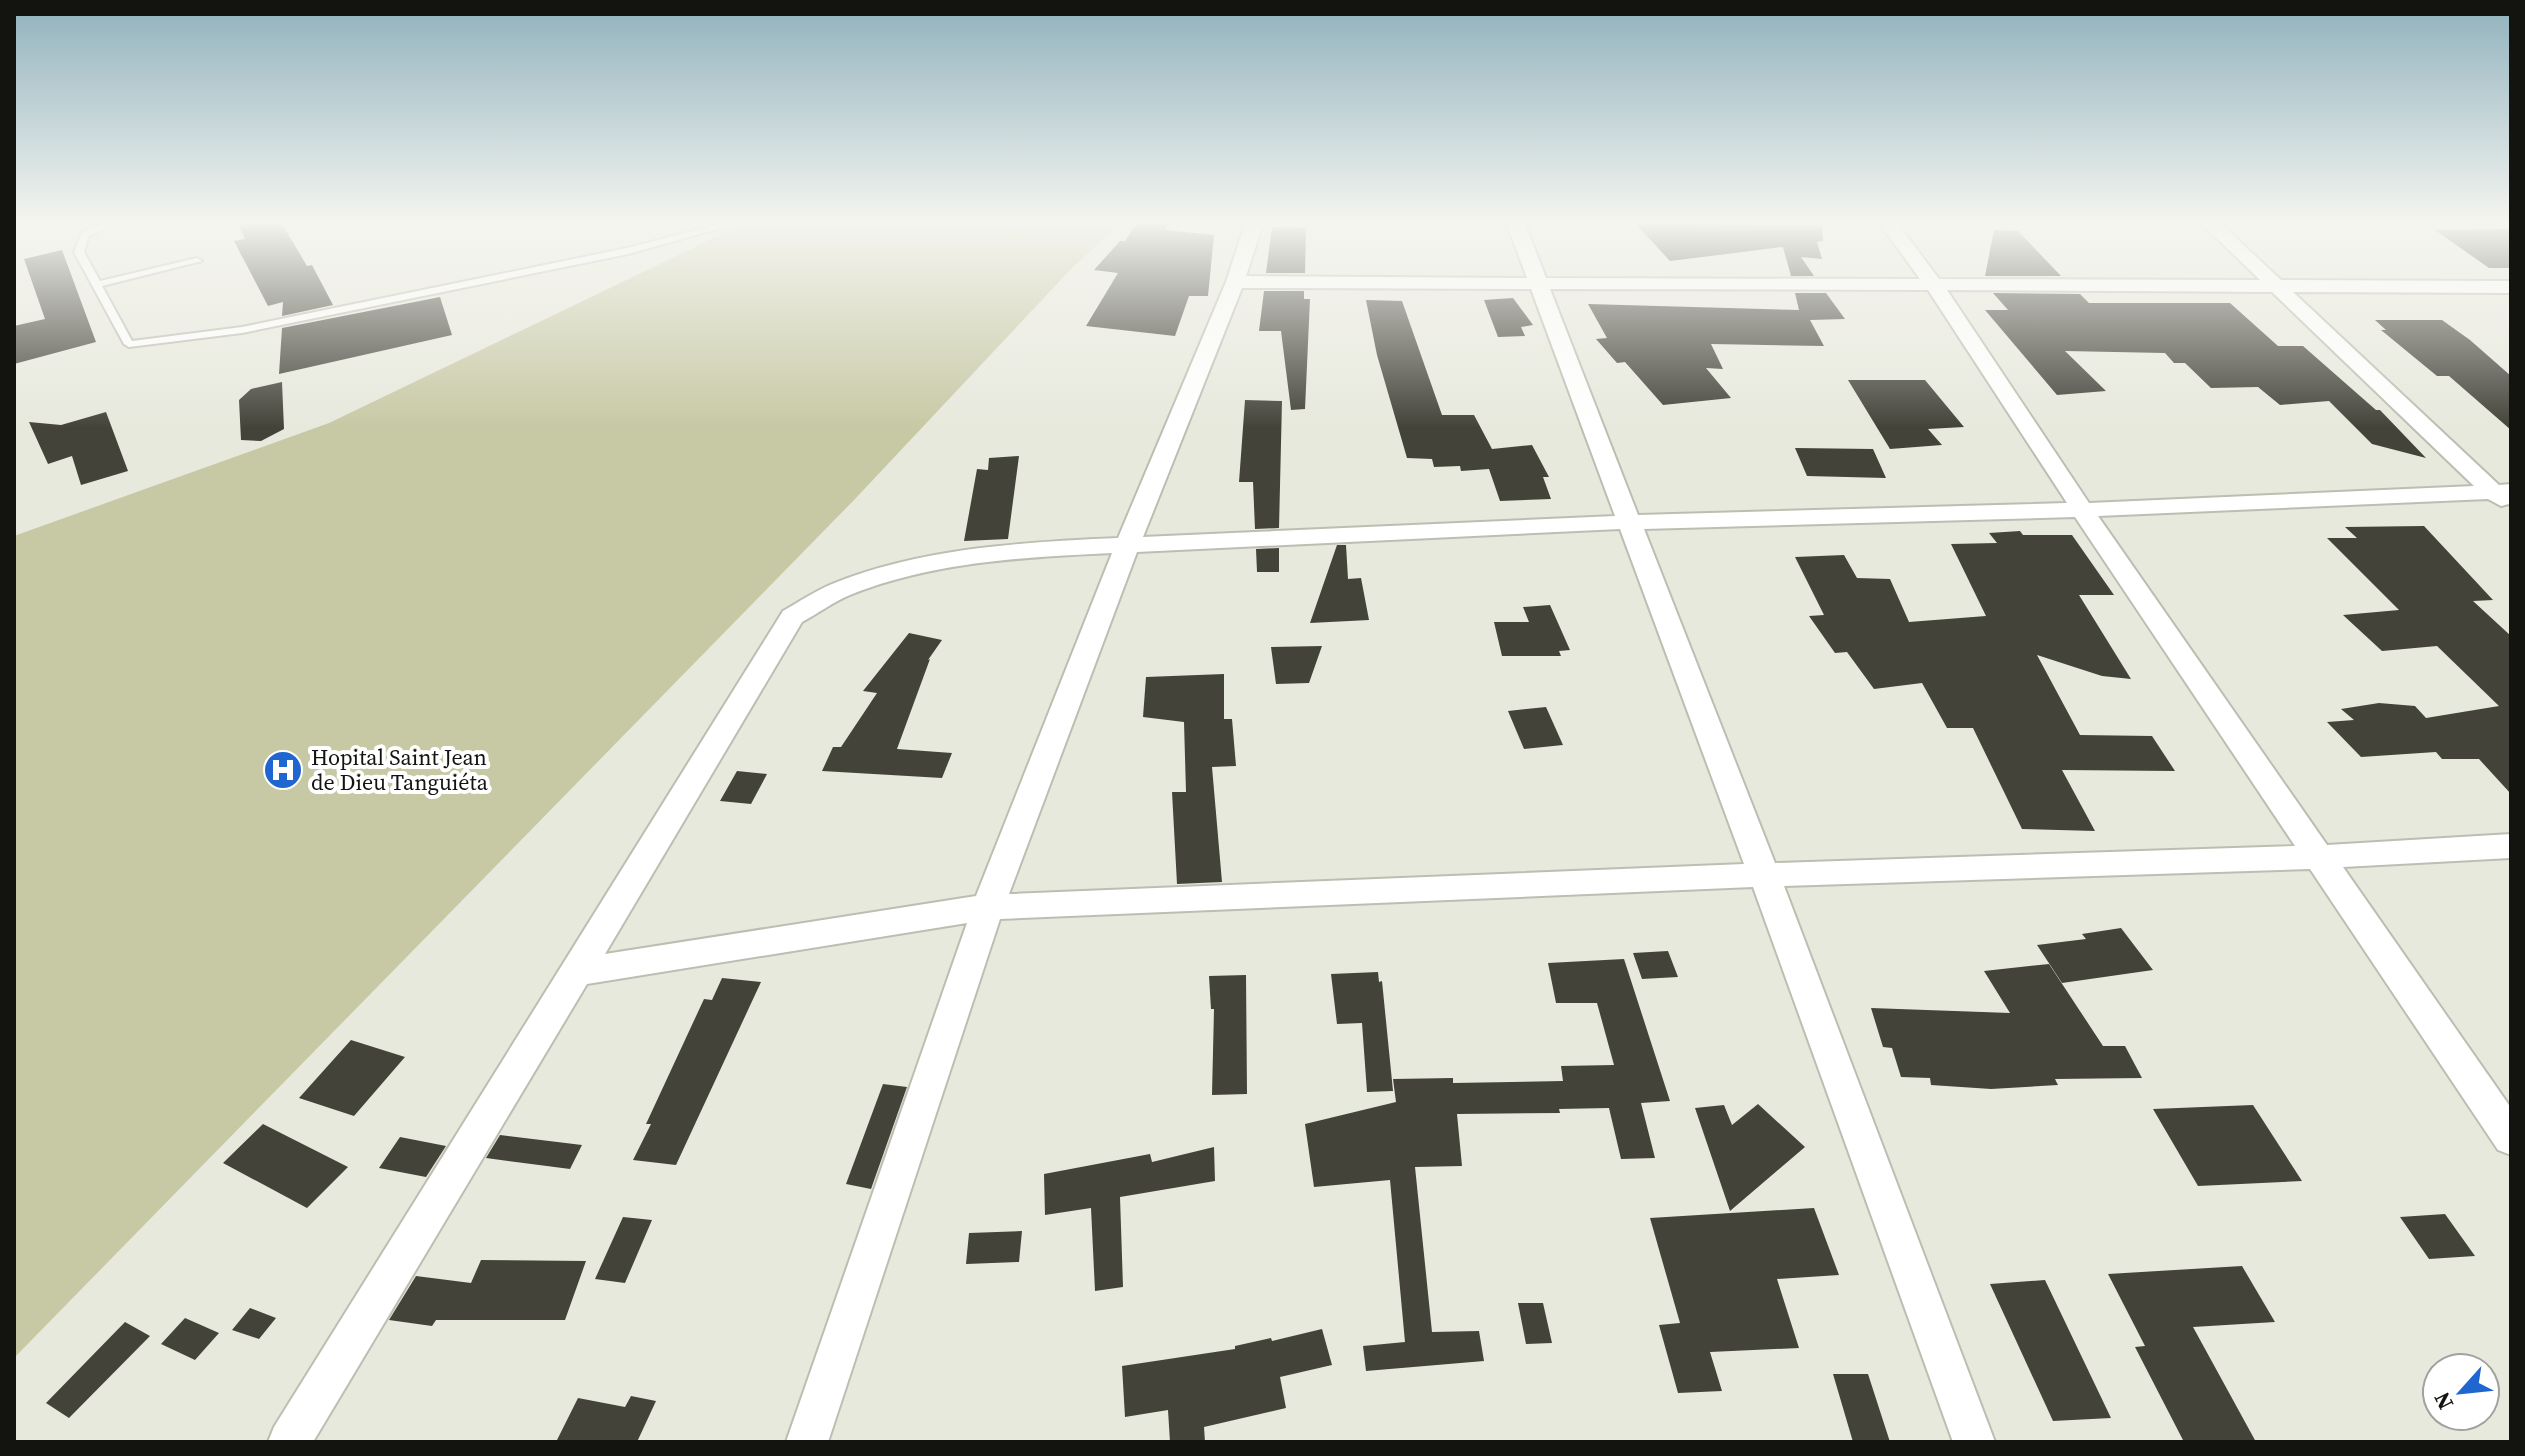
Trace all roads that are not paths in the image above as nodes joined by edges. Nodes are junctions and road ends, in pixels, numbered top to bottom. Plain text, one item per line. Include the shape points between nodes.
1 (100, 292) edge
2 (428, 292) edge
3 (1231, 292) edge
4 (1543, 292) edge
5 (1939, 292) edge
6 (2283, 292) edge
7 (2505, 497) edge
8 (2085, 510) junction
9 (1629, 522) junction
10 (1127, 546) junction
11 (2511, 846) edge
12 (2320, 857) junction
13 (1764, 875) junction
14 (988, 907) junction
15 (577, 972) junction
16 (2511, 1138) edge
17 (289, 1442) edge
18 (807, 1442) edge
19 (1974, 1442) edge

1 - 2 lane via 129,344 242,330
3 - 10 street
4 - 9 street
5 - 8 street
6 - 7 street
7 - 8 street
8 - 9 street
8 - 12 street
9 - 10 street
9 - 13 street
10 - 14 street
10 - 15 street via 1037,549 917,567 840,590 792,617
11 - 12 street
12 - 13 street
12 - 16 street
13 - 14 street
13 - 19 street
14 - 15 street
14 - 18 street
15 - 17 street

